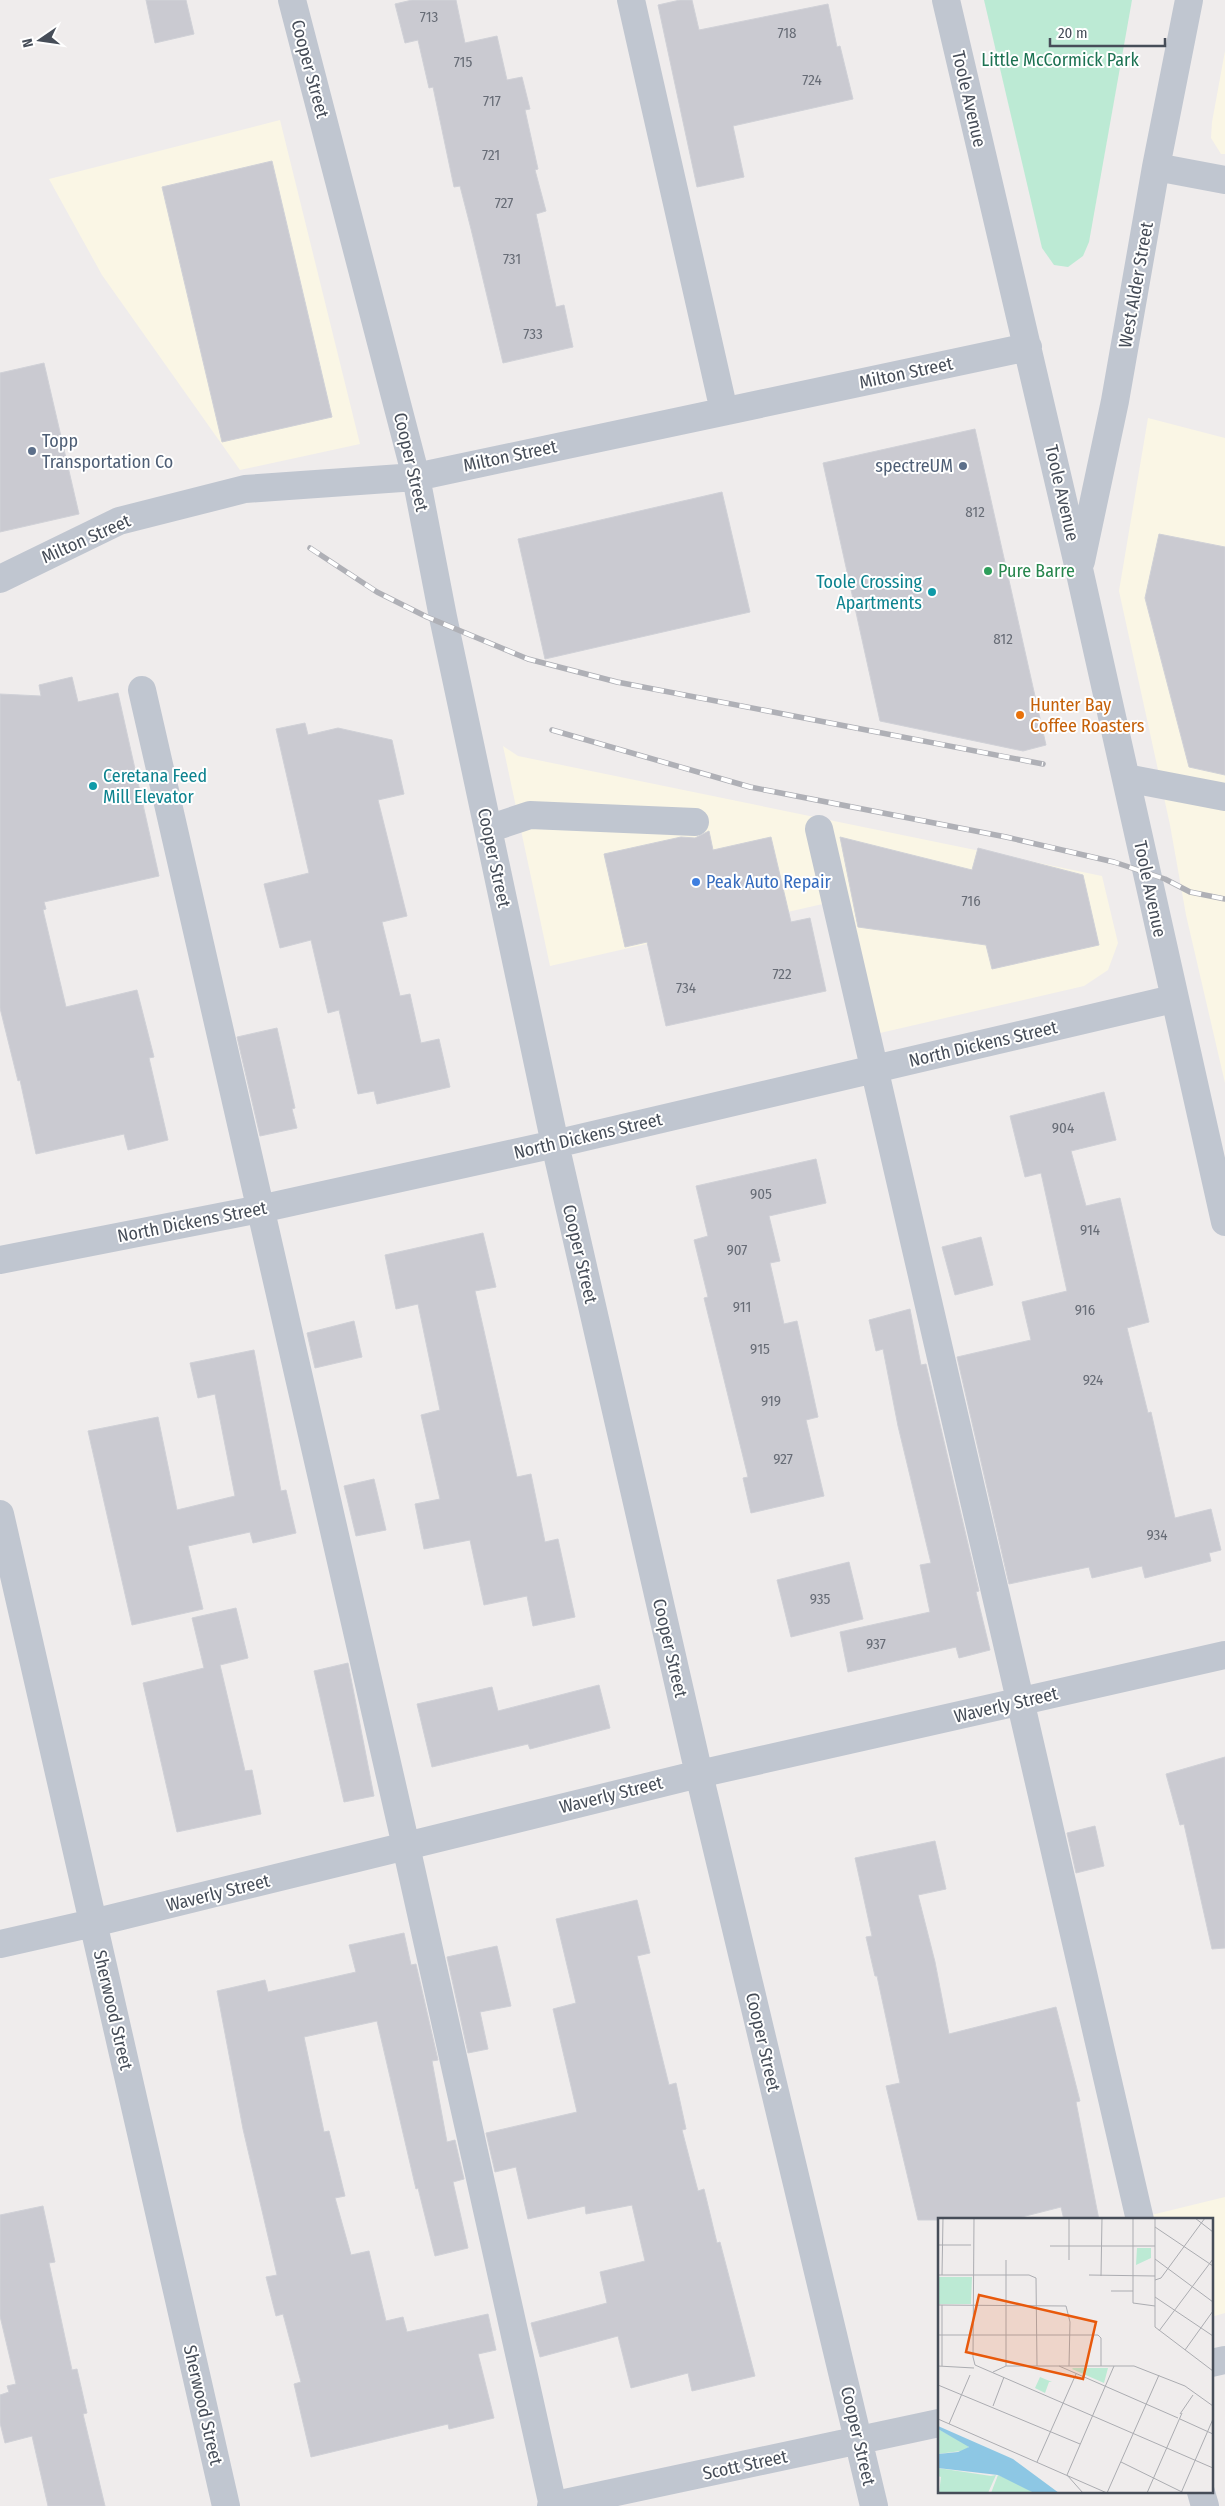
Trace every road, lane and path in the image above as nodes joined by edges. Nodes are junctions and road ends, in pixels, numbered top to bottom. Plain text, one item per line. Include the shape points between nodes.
1 (292, 0) edge
2 (631, 0) edge
3 (946, 0) edge
4 (1189, 0) edge
5 (1156, 167) junction
6 (1225, 180) edge
7 (1028, 347) junction
8 (724, 411) junction
9 (416, 476) junction
10 (1079, 569) junction
11 (0, 579) edge
12 (142, 690) dead end
13 (1126, 778) junction
14 (1225, 797) edge
15 (695, 822) dead end
16 (488, 829) junction
17 (819, 829) dead end
18 (1174, 999) junction
19 (875, 1070) junction
20 (555, 1144) junction
21 (260, 1209) junction
22 (1225, 1222) edge
23 (0, 1260) edge
24 (0, 1514) edge
25 (1225, 1655) edge
26 (1020, 1702) junction
27 (699, 1774) junction
28 (406, 1846) junction
29 (93, 1924) junction
30 (0, 1944) edge
31 (1140, 2218) edge
32 (1225, 2360) edge
33 (1212, 2363) edge
34 (938, 2423) edge
35 (859, 2442) junction
36 (226, 2506) edge
37 (552, 2506) edge
38 (874, 2506) edge

1 - 9 street, Cooper Street
2 - 8 street
3 - 7 street, Toole Avenue
4 - 5 street, West Alder Street
5 - 6 street
5 - 10 street, West Alder Street via 1115,401
7 - 8 street, Milton Street
7 - 10 street, Toole Avenue
8 - 9 street, Milton Street
9 - 11 street, Milton Street via 245,489 119,521
9 - 16 street, Cooper Street
10 - 13 street, Toole Avenue
12 - 21 street
13 - 14 street
13 - 18 street, Toole Avenue
15 - 16 street via 530,815
16 - 20 street, Cooper Street
17 - 19 street
18 - 19 street, North Dickens Street
18 - 22 street, Toole Avenue
19 - 20 street, North Dickens Street
19 - 26 street
20 - 21 street, North Dickens Street
20 - 27 street, Cooper Street
21 - 23 street, North Dickens Street
21 - 28 street
24 - 29 street, Sherwood Street
25 - 26 street, Waverly Street
26 - 27 street, Waverly Street
26 - 31 street
27 - 28 street, Waverly Street
27 - 35 street, Cooper Street
28 - 29 street, Waverly Street
28 - 37 street
29 - 30 street, Waverly Street
29 - 36 street, Sherwood Street
32 - 33 street
34 - 35 street, Scott Street
35 - 37 street, Scott Street
35 - 38 street, Cooper Street

